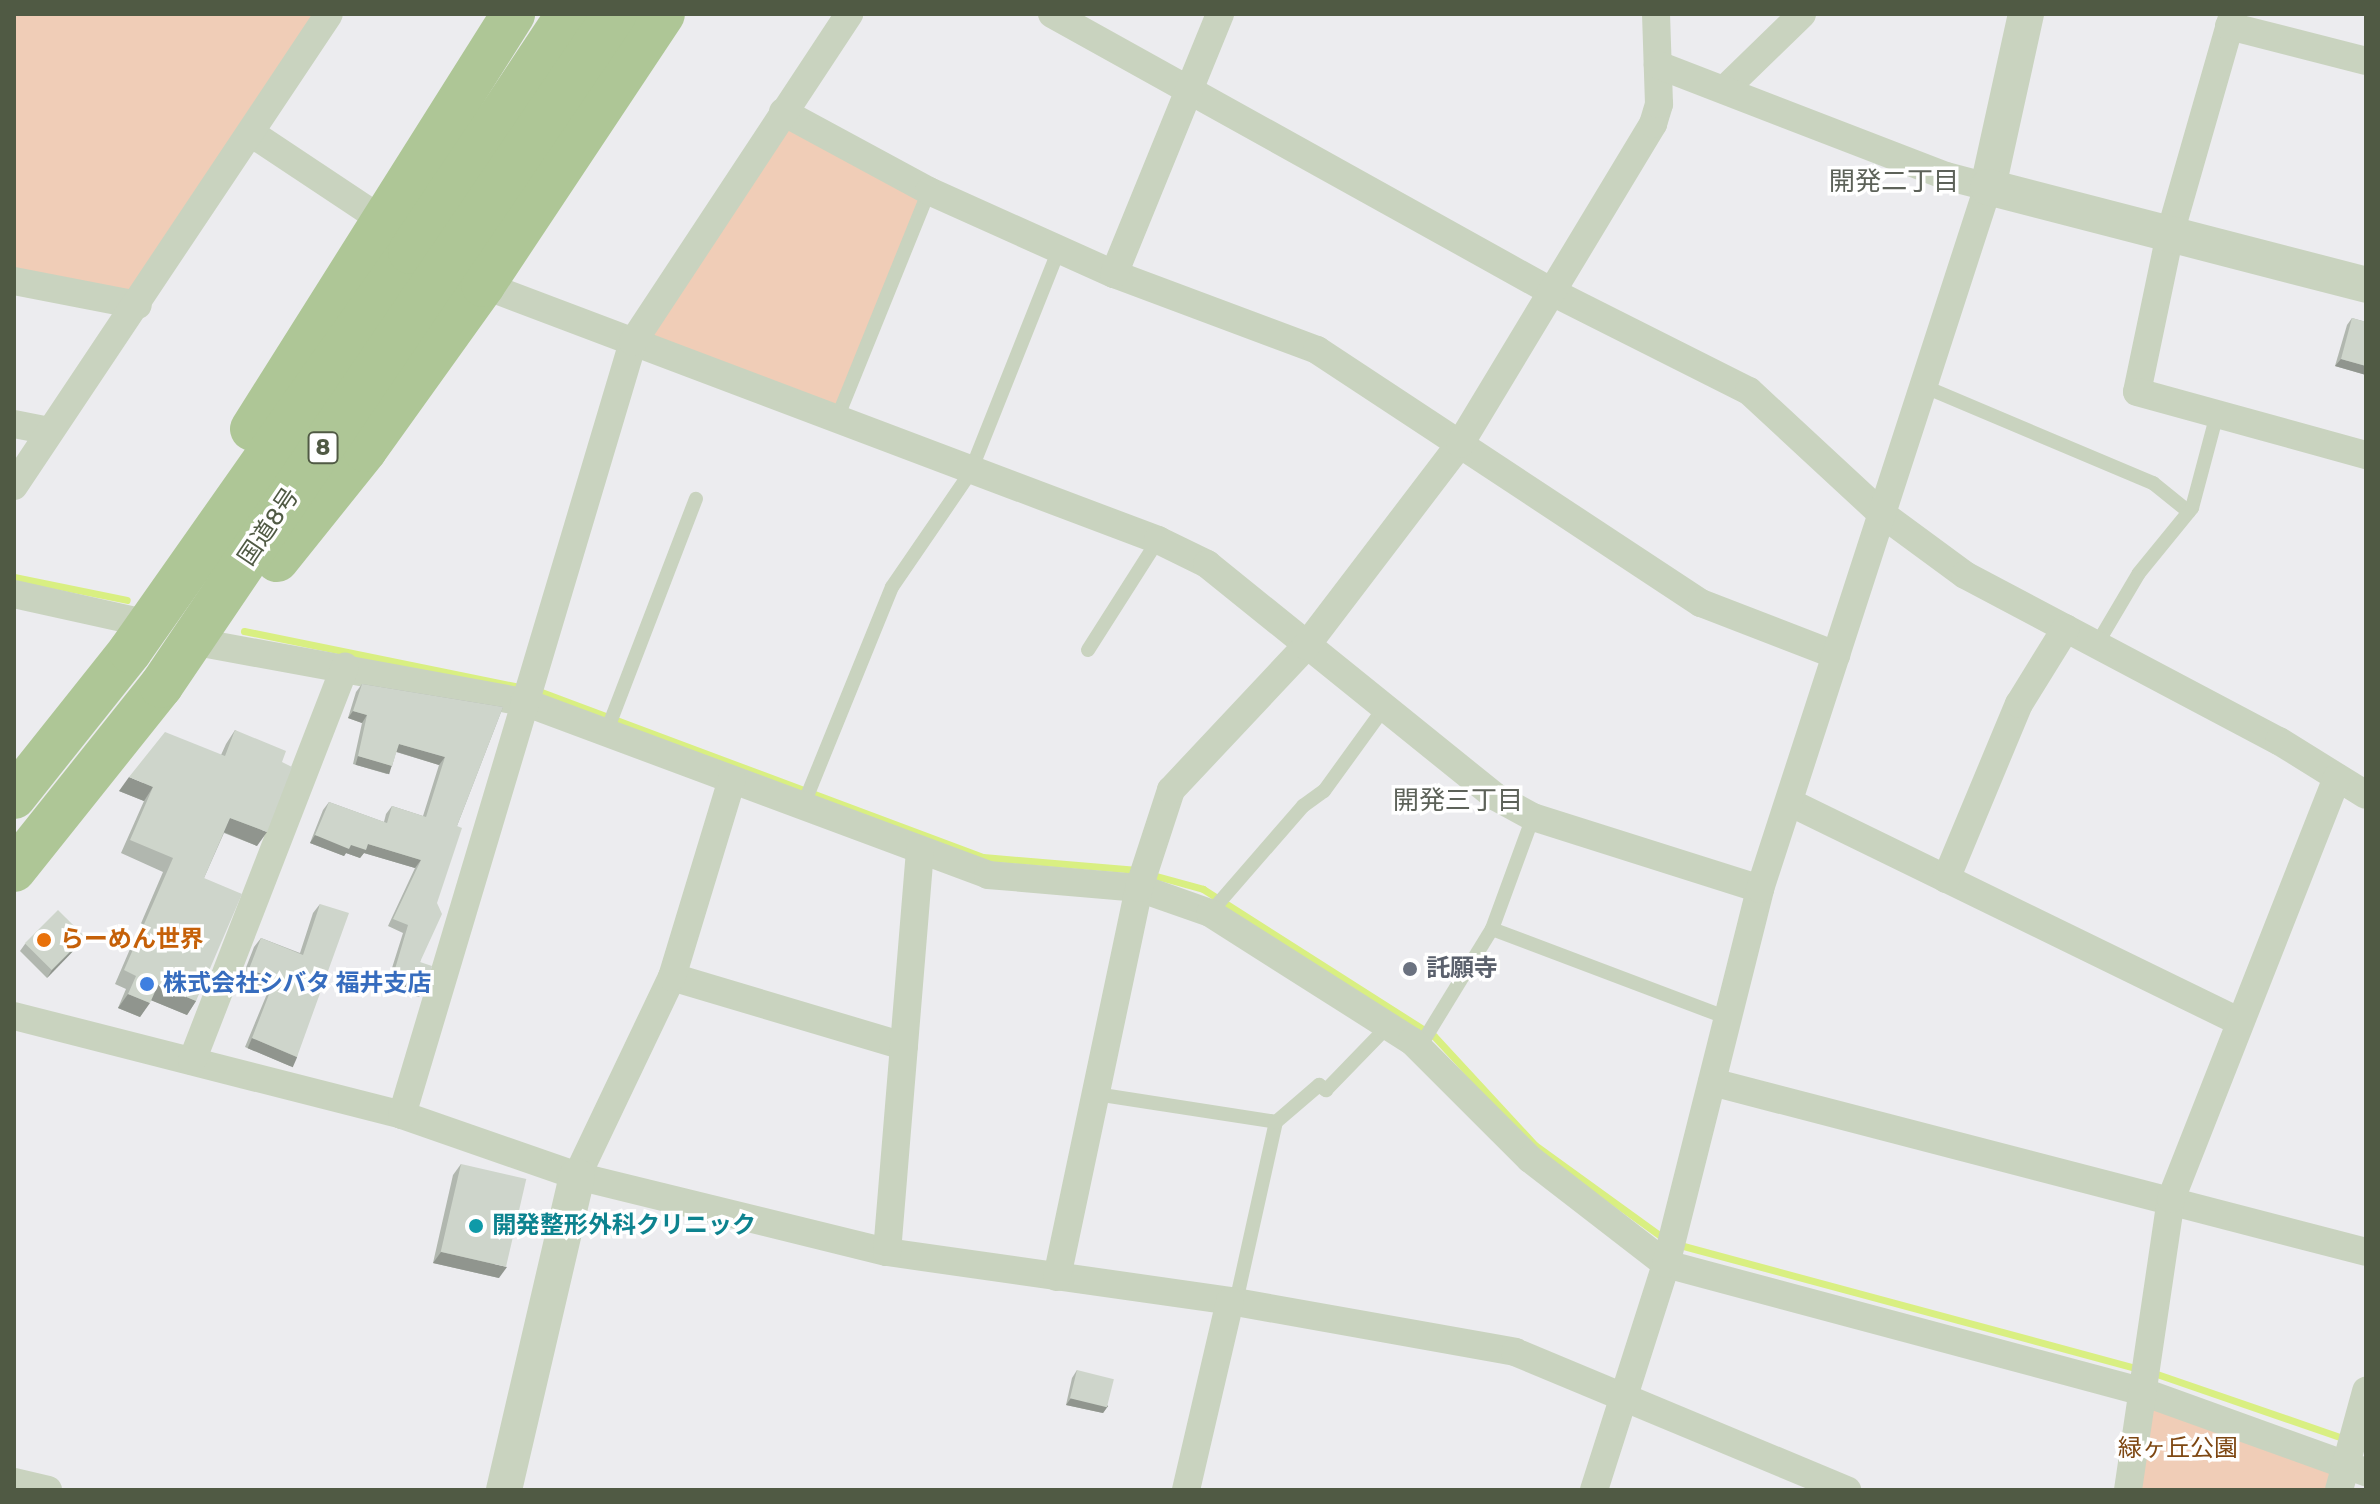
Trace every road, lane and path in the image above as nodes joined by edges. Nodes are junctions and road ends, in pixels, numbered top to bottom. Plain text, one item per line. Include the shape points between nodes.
1 (329, 14) edge
2 (513, 14) edge
3 (568, 14) edge
4 (615, 14) edge
5 (663, 14) edge
6 (849, 14) edge
7 (1052, 14) edge
8 (1220, 14) edge
9 (1656, 14) edge
10 (1802, 14) edge
11 (2026, 14) edge
12 (2231, 20) edge
13 (2366, 61) edge
14 (1658, 65) junction
15 (1726, 88) junction
16 (1188, 92) junction
17 (783, 112) junction
18 (251, 133) junction
19 (1988, 187) junction
20 (929, 191) junction
21 (382, 220) junction
22 (2170, 234) junction
23 (1059, 249) junction
24 (1114, 274) junction
25 (14, 281) edge
26 (483, 285) junction
27 (2366, 285) edge
28 (1554, 293) junction
29 (138, 305) junction
30 (633, 342) junction
31 (1923, 386) junction
32 (2217, 414) junction
33 (836, 421) junction
34 (14, 424) edge
35 (49, 431) junction
36 (1460, 444) junction
37 (2366, 455) edge
38 (970, 473) junction
39 (14, 486) edge
40 (696, 499) dead end
41 (2189, 512) junction
42 (1882, 514) junction
43 (1158, 540) junction
44 (14, 594) edge
45 (2066, 628) junction
46 (141, 632) junction
47 (191, 641) junction
48 (2097, 644) junction
49 (1306, 646) junction
50 (1088, 650) dead end
51 (1836, 655) junction
52 (345, 667) junction
53 (524, 702) junction
54 (1384, 708) junction
55 (606, 733) junction
56 (2337, 778) junction
57 (732, 780) junction
58 (2366, 793) edge
59 (14, 797) edge
60 (1791, 803) junction
61 (803, 806) junction
62 (1533, 817) junction
63 (920, 850) junction
64 (14, 870) edge
65 (1946, 879) junction
66 (1139, 888) junction
67 (1760, 889) junction
68 (1210, 913) junction
69 (1492, 929) junction
70 (672, 977) junction
71 (14, 1016) edge
72 (1728, 1018) junction
73 (2237, 1021) junction
74 (1388, 1026) junction
75 (904, 1046) junction
76 (1419, 1048) junction
77 (192, 1061) junction
78 (1712, 1082) junction
79 (1096, 1094) junction
80 (402, 1115) junction
81 (1276, 1122) junction
82 (577, 1176) junction
83 (2171, 1199) junction
84 (887, 1252) junction
85 (2366, 1252) edge
86 (1666, 1264) junction
87 (1057, 1277) junction
88 (1233, 1301) junction
89 (2366, 1391) edge
90 (2146, 1393) junction
91 (1626, 1396) junction
92 (2350, 1475) edge
93 (14, 1482) edge
94 (48, 1490) edge
95 (504, 1490) edge
96 (1186, 1490) edge
97 (1594, 1490) edge
98 (1847, 1490) edge
99 (2128, 1490) edge

1 - 18 street
2 - 21 highway, 8 via 498,56
3 - 46 highway, 国道8号 / 8 via 410,252
4 - 47 highway, 国道8号 / 8
5 - 26 highway, 8 via 599,84
6 - 17 street
7 - 16 street
8 - 16 street
9 - 14 street
10 - 15 street
11 - 19 street
12 - 13 street
12 - 22 street
14 - 15 street
14 - 28 street via 1659,104 1653,124
15 - 19 street via 1946,176
16 - 24 street
16 - 28 street
17 - 20 street
17 - 30 street
18 - 21 street
18 - 29 street
19 - 22 street
19 - 31 street
20 - 23 street
20 - 33 lane
21 - 46 highway, 8 via 183,537
22 - 27 street
22 - 32 street via 2137,392
23 - 24 street
23 - 38 lane
24 - 36 street via 1317,350
25 - 29 street
26 - 30 street
26 - 47 highway, 8 via 287,550
28 - 36 street
28 - 42 street via 1749,391
29 - 35 street
30 - 33 street
30 - 53 street
31 - 41 lane via 2153,483
31 - 42 street
32 - 37 street
32 - 41 lane via 2202,484
33 - 38 street
34 - 35 street
35 - 39 street
36 - 49 street
36 - 51 street via 1701,603
38 - 43 street via 1078,507
38 - 61 lane via 892,587
40 - 55 lane
41 - 48 lane via 2139,573
42 - 45 street via 1965,575
42 - 51 street
43 - 49 street via 1207,564
43 - 50 lane
44 - 46 street
45 - 48 street
45 - 65 street via 2019,704
46 - 59 highway, 国道8号 / 8
47 - 52 street
47 - 64 highway, 国道8号 / 8
48 - 56 street
49 - 54 street
49 - 66 street via 1171,790
51 - 60 street
52 - 53 street
52 - 77 street
53 - 55 street
53 - 80 street
54 - 62 street via 1496,797
54 - 68 lane via 1324,791 1303,806
55 - 57 street
56 - 58 street
56 - 73 street
57 - 61 street
57 - 70 street
60 - 65 street
60 - 67 street
61 - 63 street
62 - 67 street
62 - 69 lane
63 - 66 street via 988,875
63 - 75 street
65 - 73 street
66 - 68 street
66 - 79 street
67 - 72 street
68 - 74 street
69 - 72 lane
69 - 76 lane
70 - 75 street
70 - 82 street
71 - 77 street
72 - 78 street
73 - 83 street
74 - 76 street
74 - 81 lane via 1326,1090 1319,1085
75 - 84 street
76 - 86 street via 1530,1159
77 - 80 street
78 - 83 street
78 - 86 street
79 - 81 lane
79 - 87 street
80 - 82 street
81 - 88 lane
82 - 84 street
82 - 95 street
83 - 85 street
83 - 90 street
84 - 87 street
86 - 90 street
86 - 91 street
87 - 88 street
88 - 91 street via 1515,1352
88 - 96 street
89 - 92 street
90 - 92 street
90 - 99 street
91 - 97 street
91 - 98 street
93 - 94 street

